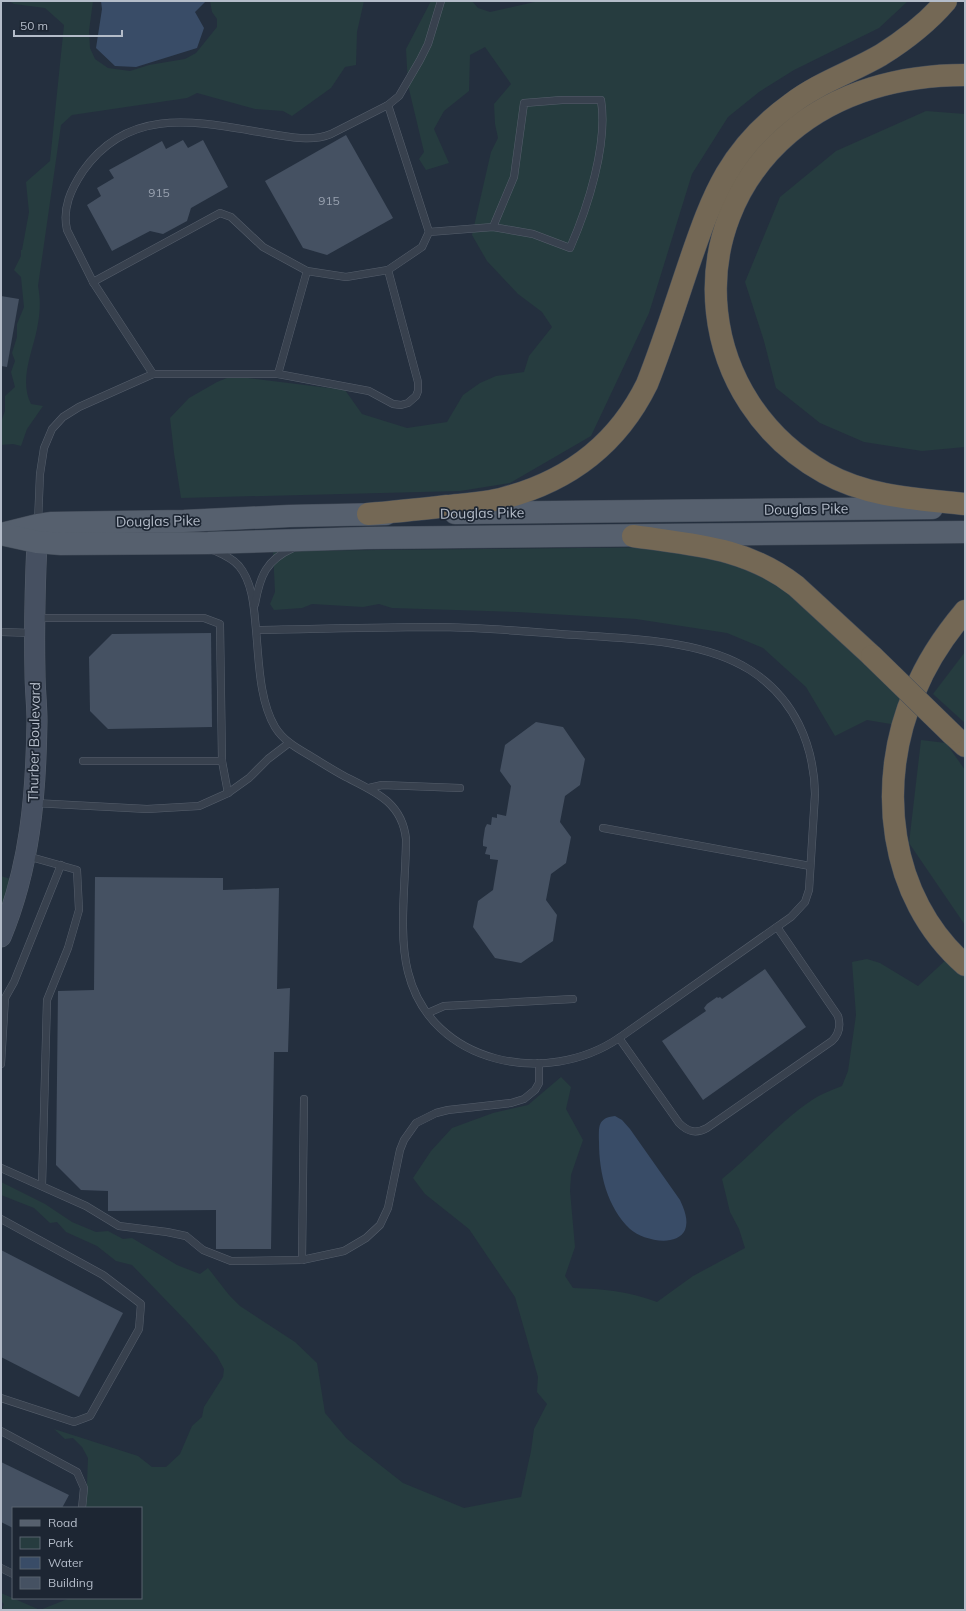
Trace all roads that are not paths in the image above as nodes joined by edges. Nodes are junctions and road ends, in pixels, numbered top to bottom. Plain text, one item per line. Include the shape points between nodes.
1 (441, 1) edge
2 (946, 1) edge
3 (965, 75) edge
4 (388, 105) junction
5 (493, 227) junction
6 (429, 232) junction
7 (388, 270) junction
8 (307, 271) junction
9 (94, 282) junction
10 (153, 374) junction
11 (278, 374) junction
12 (965, 504) edge
13 (965, 508) edge
14 (368, 514) junction
15 (965, 532) edge
16 (38, 533) junction
17 (1, 534) edge
18 (633, 536) junction
19 (314, 539) junction
20 (182, 543) junction
21 (254, 606) junction
22 (965, 612) edge
23 (35, 625) junction
24 (256, 630) junction
25 (1, 632) edge
26 (959, 740) edge
27 (290, 743) junction
28 (83, 761) dead end
29 (222, 761) junction
30 (369, 788) junction
31 (460, 788) dead end
32 (228, 793) junction
33 (34, 803) junction
34 (603, 828) dead end
35 (26, 856) junction
36 (61, 865) junction
37 (810, 866) junction
38 (777, 927) junction
39 (1, 938) edge
40 (965, 965) edge
41 (573, 999) dead end
42 (428, 1013) junction
43 (619, 1038) junction
44 (539, 1063) junction
45 (1, 1064) edge
46 (304, 1099) dead end
47 (1, 1168) edge
48 (42, 1186) junction
49 (1, 1219) edge
50 (302, 1260) junction
51 (1, 1398) edge
52 (1, 1431) edge
53 (82, 1507) edge
54 (1, 1568) edge
55 (12, 1574) edge

1 - 4 lane via 422,57 399,96
2 - 14 highway via 927,21 891,48 792,103 746,144 725,175 707,213 647,384 623,424 601,448 579,466 555,479 503,499
3 - 12 highway via 919,77 878,86 820,111 790,132 764,158 743,187 735,204 722,237 716,276 716,296 717,316 725,354 741,390 764,423 791,450 825,473 859,488 894,496
4 - 6 lane
4 - 9 lane via 324,137 295,138 182,121 152,124 126,133 109,143 81,174 70,195 65,222
5 - 5 lane via 514,176 524,104 601,100 603,112 598,164 581,223 570,248 533,234
5 - 6 lane
6 - 7 lane via 422,247
7 - 8 lane via 346,277
7 - 11 lane via 418,382 418,391 412,400 401,405 393,404 369,391
8 - 9 lane via 263,247 231,217 220,213
8 - 11 lane
9 - 10 lane
10 - 11 lane
10 - 16 lane via 79,407 63,417 52,429 44,448 40,474
13 - 14 main road, Douglas Pike
14 - 16 main road, Douglas Pike via 184,521 67,522
15 - 18 main road, Douglas Pike
16 - 17 main road, Douglas Pike
16 - 20 main road, Douglas Pike via 60,544
16 - 23 street, Thurber Boulevard
18 - 19 main road, Douglas Pike
18 - 26 highway, bridge via 719,550 760,563 779,573 872,656
19 - 20 main road, Douglas Pike
19 - 21 lane via 285,551 271,562 260,581
20 - 21 lane via 209,549 234,562 243,573
21 - 24 lane
22 - 40 highway via 934,653 908,709 896,757 893,811 900,861 911,892 932,929
23 - 25 lane
23 - 29 lane via 204,618 220,624
23 - 33 street, Thurber Boulevard via 37,720
24 - 27 lane via 266,706 275,728
24 - 37 lane via 445,627 505,630 656,642 695,649 728,659 751,670 771,686 795,716 806,740 814,780
27 - 30 lane via 342,775
27 - 32 lane
28 - 29 lane
29 - 32 lane
30 - 31 lane via 382,785
30 - 42 lane via 392,806 405,830 405,956 412,984
32 - 33 lane via 199,806 147,809
33 - 35 street, Thurber Boulevard
34 - 37 lane
35 - 36 lane
35 - 39 street, Thurber Boulevard
36 - 45 lane via 14,982 5,998
36 - 48 lane via 77,870 79,910 68,948 47,1000
37 - 38 lane via 809,890 805,902 796,913
38 - 43 lane
38 - 43 lane via 838,1016 838,1032 825,1046 707,1128 697,1132 687,1130 679,1123
41 - 42 lane via 444,1006
42 - 44 lane via 452,1038 479,1054 508,1062
43 - 44 lane via 586,1056
44 - 50 lane via 539,1082 536,1090 524,1099 511,1103 448,1110 430,1115 416,1123 400,1150 389,1204 380,1225 366,1238 344,1251
46 - 50 lane
47 - 48 lane
48 - 50 lane via 86,1206 119,1226 186,1236 203,1250 231,1261
49 - 51 lane via 103,1275 141,1304 139,1329 90,1416 74,1422
52 - 53 lane via 77,1472 84,1488
54 - 55 lane

